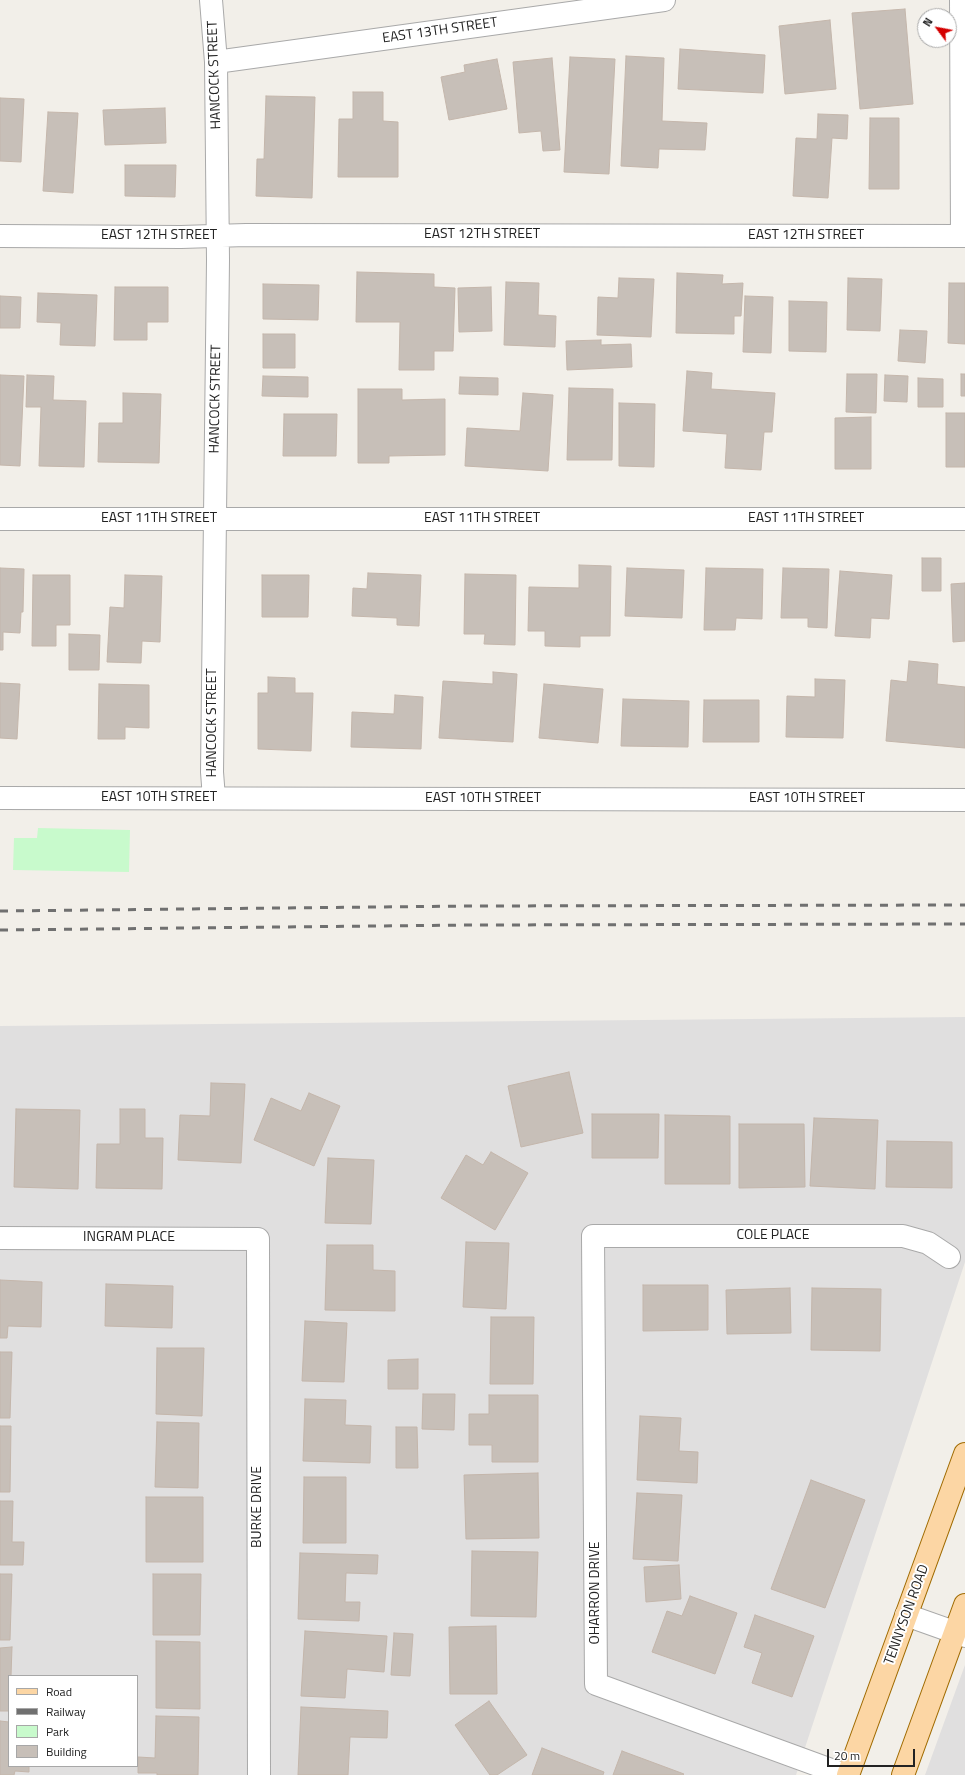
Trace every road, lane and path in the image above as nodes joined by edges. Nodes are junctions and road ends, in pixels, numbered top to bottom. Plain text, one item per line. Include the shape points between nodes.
1 (212, 0) edge
2 (664, 0) edge
3 (961, 0) edge
4 (216, 62) junction
5 (216, 235) junction
6 (0, 236) edge
7 (964, 236) edge
8 (0, 519) edge
9 (215, 519) junction
10 (965, 519) edge
11 (0, 798) edge
12 (214, 798) junction
13 (965, 800) edge
14 (593, 1236) joint
15 (0, 1238) edge
16 (258, 1239) joint
17 (949, 1257) dead end
18 (965, 1454) edge
19 (965, 1605) edge
20 (906, 1615) junction
21 (960, 1634) edge
22 (259, 1775) edge
23 (847, 1775) edge
24 (903, 1775) edge

1 - 4 street, HANCOCK STREET
2 - 4 street, EAST 13TH STREET
3 - 7 street
4 - 5 street, HANCOCK STREET
5 - 6 street, EAST 12TH STREET
5 - 7 street, EAST 12TH STREET
5 - 9 street, HANCOCK STREET via 218,260
8 - 9 street, EAST 11TH STREET
9 - 10 street, EAST 11TH STREET
9 - 12 street, HANCOCK STREET via 212,772
11 - 12 street, EAST 10TH STREET
12 - 13 street, EAST 10TH STREET
14 - 17 street, COLE PLACE via 903,1236 928,1243
14 - 23 street, OHARRON DRIVE via 596,1684
15 - 16 street, INGRAM PLACE
16 - 22 street, BURKE DRIVE
18 - 20 main road, TENNYSON ROAD
19 - 21 main road
20 - 21 street
20 - 23 main road, TENNYSON ROAD
21 - 24 main road

